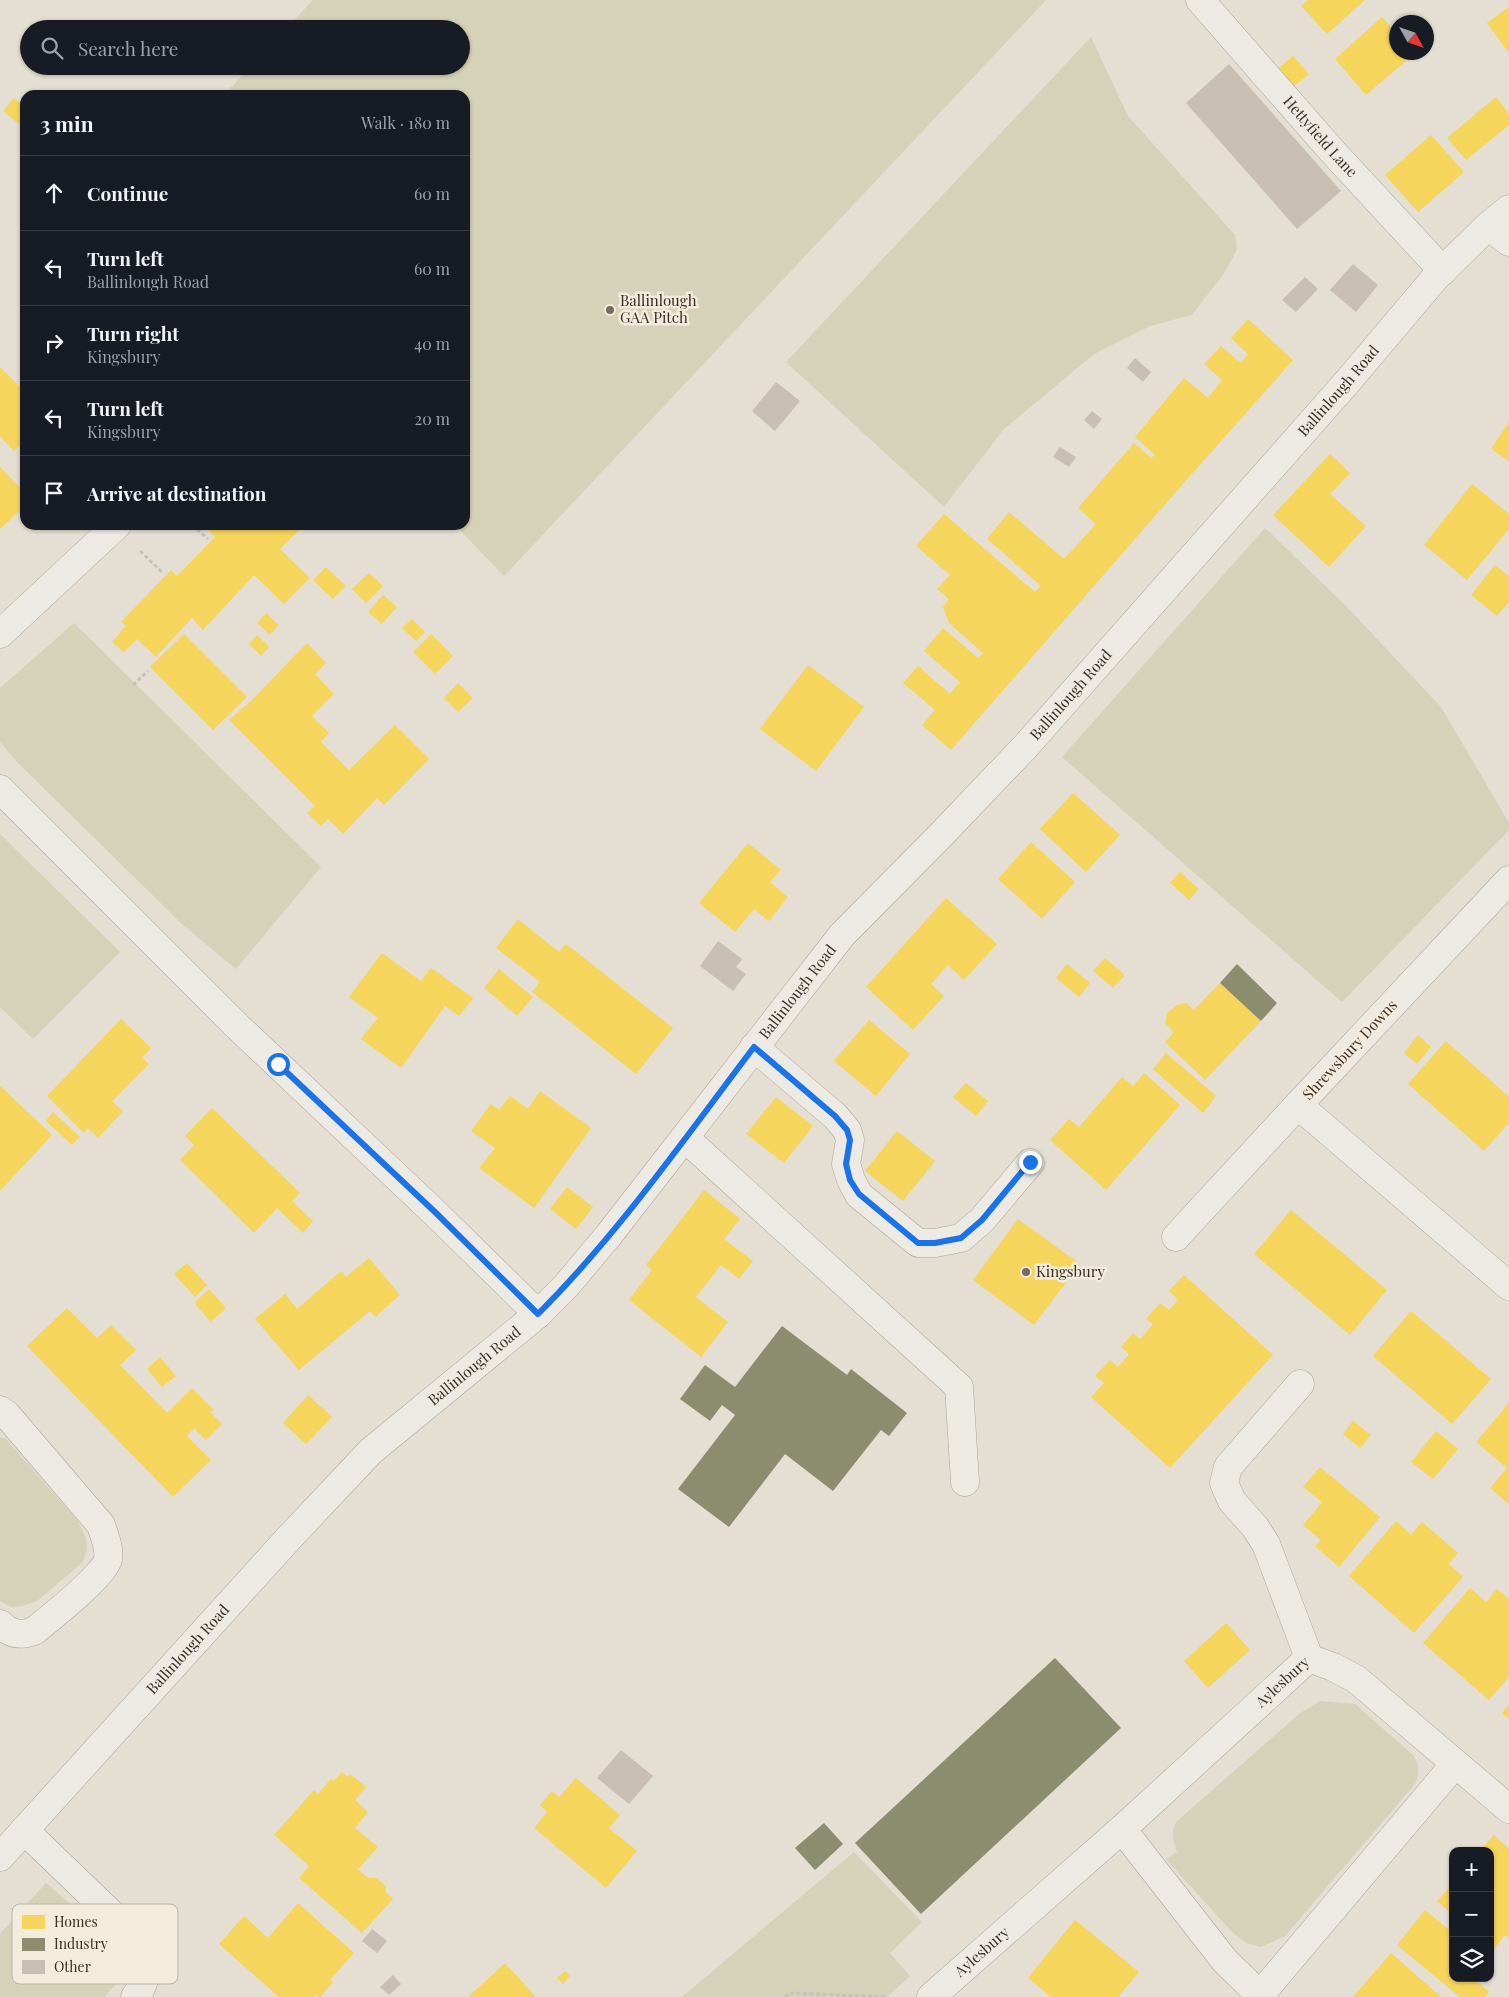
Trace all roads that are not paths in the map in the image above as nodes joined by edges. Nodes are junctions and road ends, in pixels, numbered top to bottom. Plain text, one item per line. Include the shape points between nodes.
1 (1200, 0) edge
2 (1509, 209) edge
3 (1499, 234) edge
4 (1443, 271) junction
5 (113, 530) edge
6 (0, 634) edge
7 (0, 789) edge
8 (1509, 880) edge
9 (754, 1047) junction
10 (1298, 1105) junction
11 (685, 1138) junction
12 (1030, 1162) dead end
13 (1176, 1237) dead end
14 (1509, 1286) edge
15 (538, 1314) junction
16 (1300, 1384) dead end
17 (0, 1410) edge
18 (965, 1482) dead end
19 (0, 1624) edge
20 (1309, 1658) junction
21 (1455, 1764) junction
22 (1509, 1809) edge
23 (1122, 1829) junction
24 (24, 1830) junction
25 (0, 1857) edge
26 (101, 1904) edge
27 (142, 1984) edge
28 (1261, 1996) edge
29 (135, 1997) edge
30 (931, 1997) edge

1 - 4 street, Hettyfield Lane via 1332,151
2 - 3 street, Ballinlough Road
3 - 4 street, Ballinlough Road
4 - 9 street, Ballinlough Road via 1025,747 842,935
5 - 6 street
7 - 15 street via 237,1026
8 - 10 street, Shrewsbury Downs
9 - 11 street, Ballinlough Road
9 - 12 street via 847,1130 850,1140 846,1164 850,1180 859,1194 918,1243 961,1238 982,1220
10 - 13 street
10 - 14 street, Shrewsbury Downs
11 - 15 street, Ballinlough Road via 608,1236
11 - 18 street via 959,1387
15 - 24 street, Ballinlough Road via 365,1457
16 - 20 street via 1228,1467 1224,1483 1232,1501 1266,1544
17 - 19 street via 101,1525 108,1560 101,1573 34,1632 16,1634
20 - 21 street, Aylesbury via 1356,1679
20 - 23 street, Aylesbury
21 - 22 street, Aylesbury
21 - 28 street
23 - 28 street via 1225,1961
23 - 30 street, Aylesbury
24 - 25 street, Ballinlough Road
24 - 26 street
27 - 29 street

